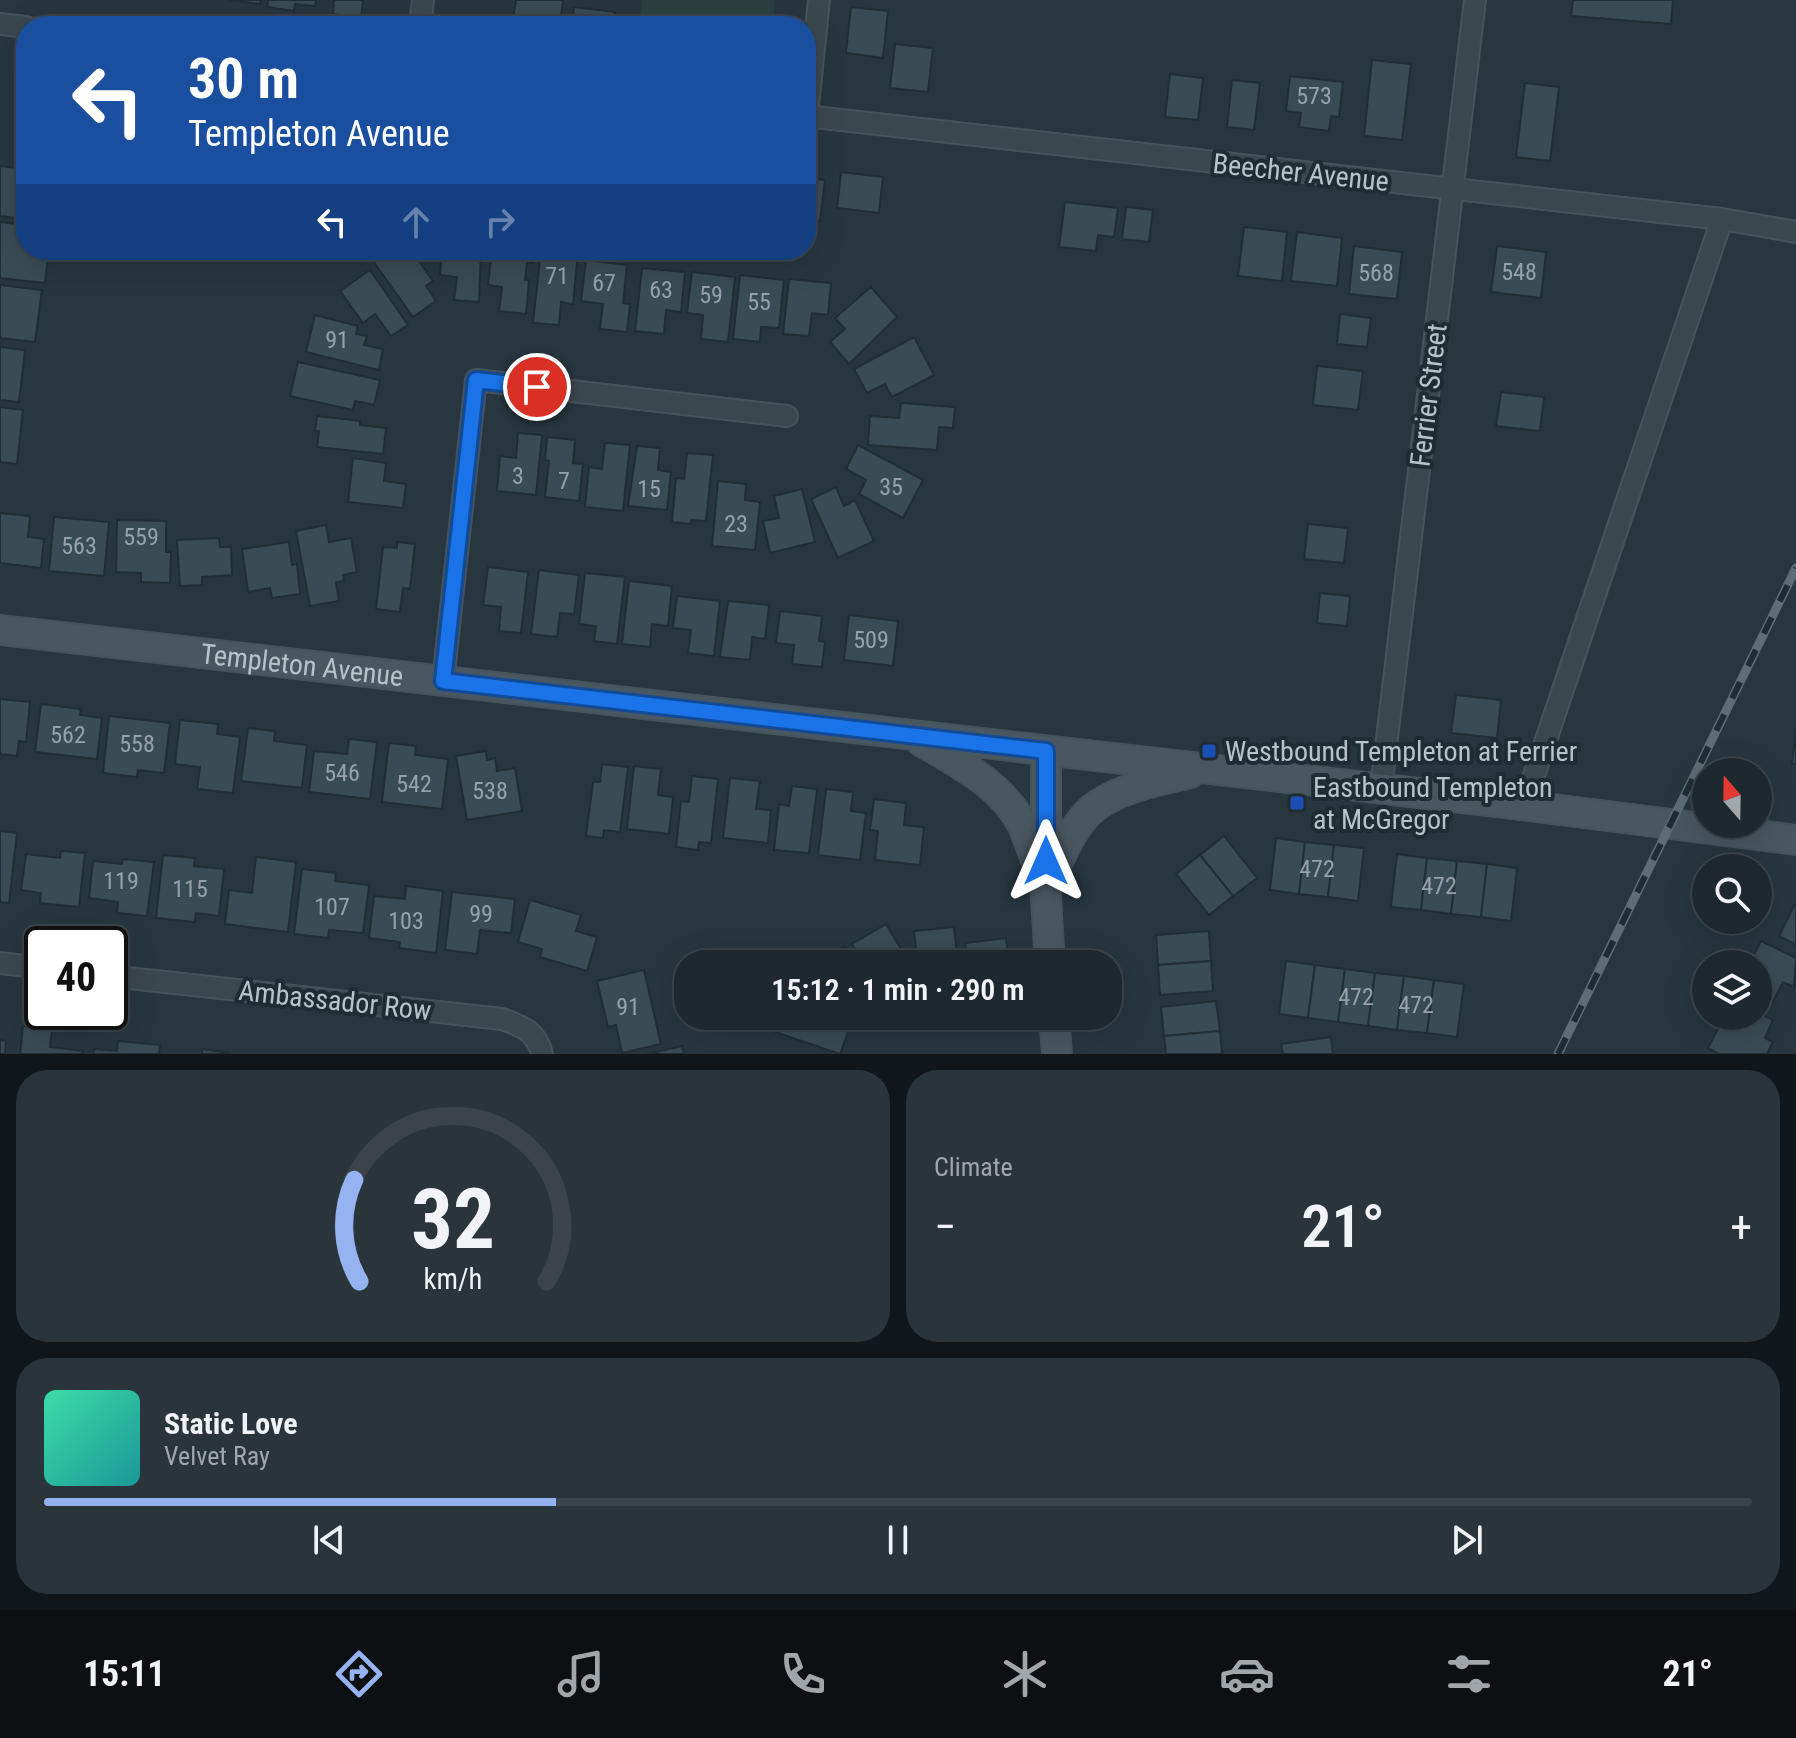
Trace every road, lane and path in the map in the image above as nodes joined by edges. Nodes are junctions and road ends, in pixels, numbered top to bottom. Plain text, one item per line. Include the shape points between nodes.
1 (819, 0) edge
2 (1475, 0) edge
3 (816, 29) edge
4 (816, 117) edge
5 (1452, 189) junction
6 (1722, 219) junction
7 (1796, 232) edge
8 (787, 416) dead end
9 (0, 630) edge
10 (443, 681) junction
11 (912, 735) junction
12 (1046, 751) junction
13 (1206, 768) junction
14 (1381, 789) junction
15 (1524, 805) junction
16 (1796, 840) edge
17 (1046, 887) junction
18 (1049, 950) edge
19 (0, 963) edge
20 (24, 966) edge
21 (128, 978) edge
22 (1055, 1030) edge
23 (542, 1054) edge
24 (1057, 1054) edge

1 - 3 street
2 - 5 street, Ferrier Street
4 - 5 street, Beecher Avenue
5 - 6 street, Beecher Avenue
5 - 14 street, Ferrier Street
6 - 7 street, Beecher Avenue
6 - 15 street
8 - 10 street via 476,380
9 - 10 street, Templeton Avenue
10 - 11 street, Templeton Avenue
11 - 12 street, Templeton Avenue
11 - 17 street via 998,792 1021,823
12 - 13 street, Templeton Avenue
12 - 17 street
13 - 14 street, Templeton Avenue
13 - 17 street via 1121,794 1091,810
14 - 15 street, Templeton Avenue
15 - 16 street, Templeton Avenue
17 - 18 street
19 - 20 street
21 - 23 street, Ambassador Row via 502,1019 526,1028 539,1041
22 - 24 street

